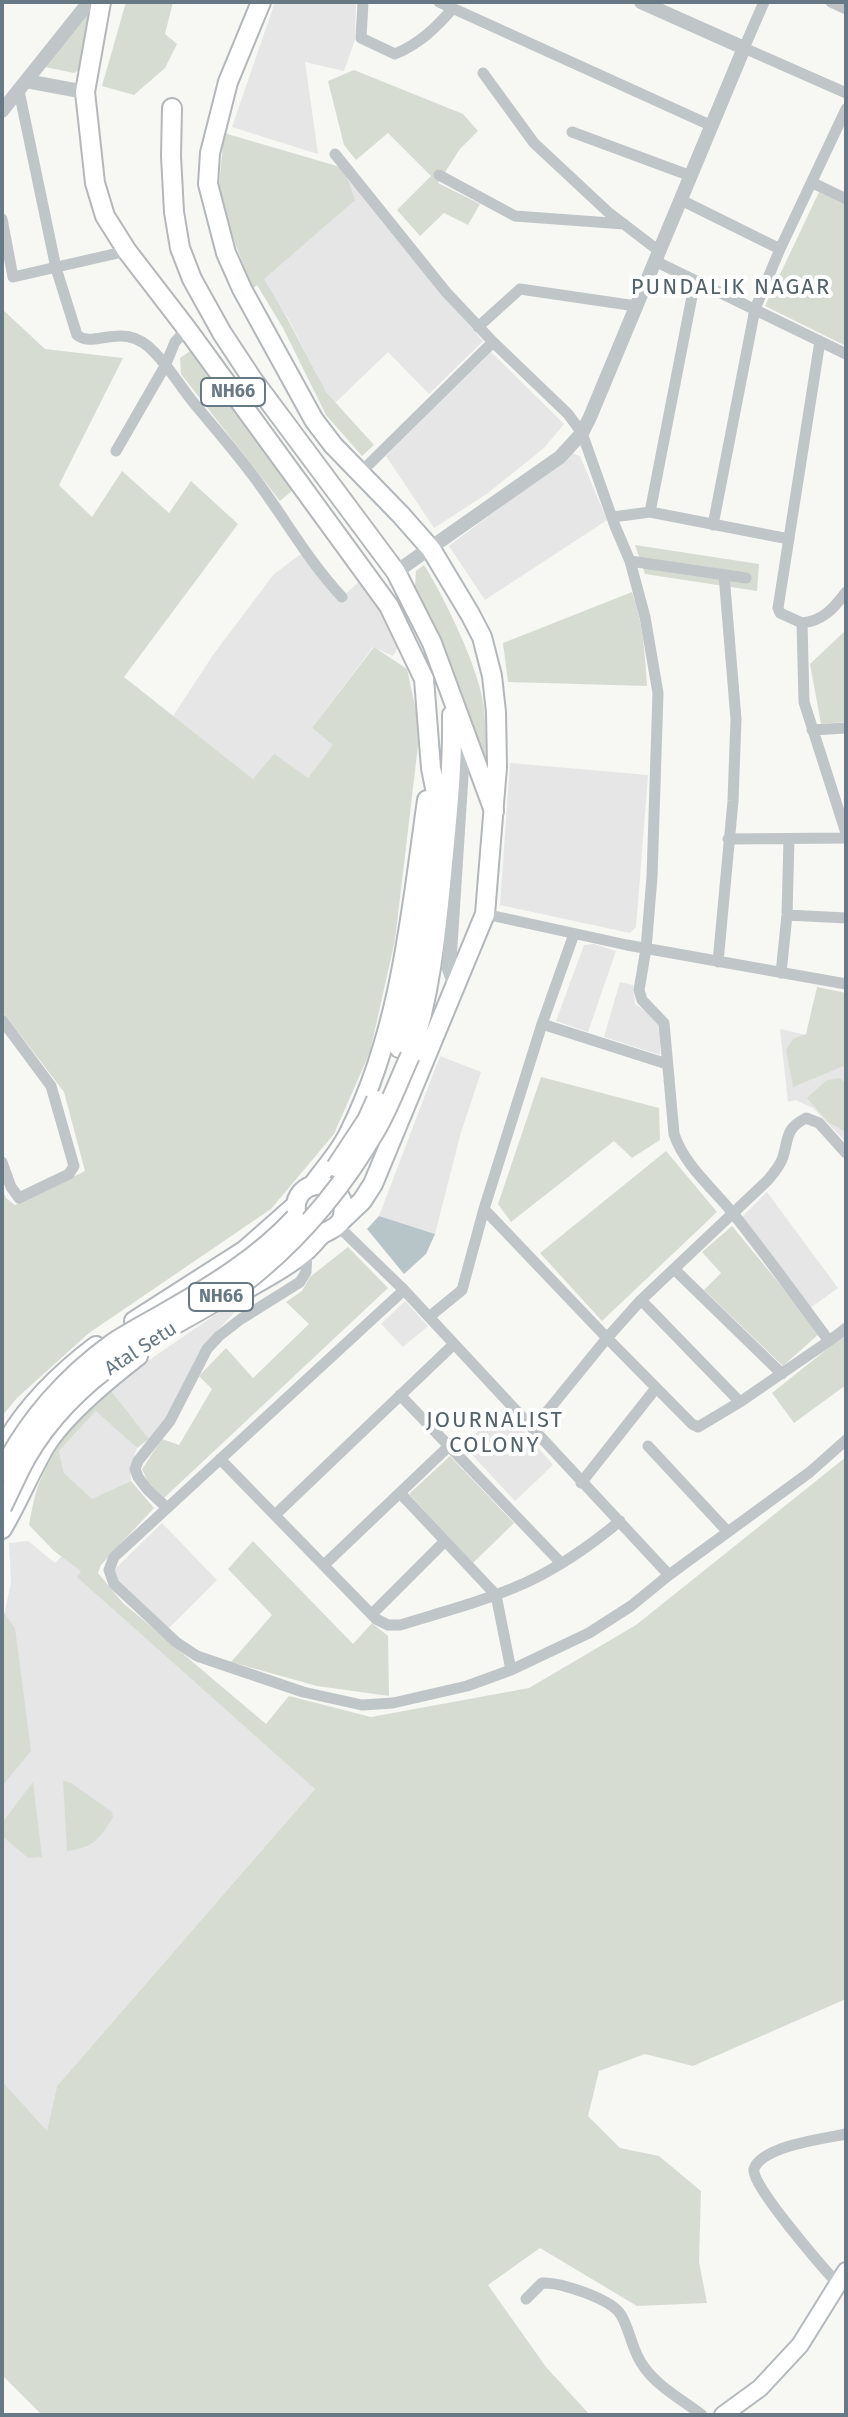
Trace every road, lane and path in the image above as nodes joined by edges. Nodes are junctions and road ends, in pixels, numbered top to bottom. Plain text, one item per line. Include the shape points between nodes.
1 (89, 2) edge
2 (101, 2) edge
3 (261, 2) edge
4 (363, 2) edge
5 (439, 2) edge
6 (641, 2) edge
7 (764, 2) edge
8 (831, 2) edge
9 (453, 8) junction
10 (846, 9) edge
11 (744, 48) junction
12 (483, 73) dead end
13 (22, 86) junction
14 (85, 92) junction
15 (846, 93) edge
16 (172, 108) dead end
17 (846, 109) edge
18 (2, 111) edge
19 (712, 126) junction
20 (572, 132) dead end
21 (335, 154) dead end
22 (439, 175) dead end
23 (691, 176) junction
24 (813, 183) junction
25 (846, 199) edge
26 (681, 200) junction
27 (2, 219) edge
28 (624, 224) junction
29 (780, 249) junction
30 (127, 251) junction
31 (657, 256) junction
32 (56, 268) junction
33 (695, 281) junction
34 (636, 306) junction
35 (755, 309) junction
36 (478, 327) junction
37 (187, 329) junction
38 (820, 341) junction
39 (493, 342) junction
40 (846, 354) edge
41 (165, 366) junction
42 (582, 433) junction
43 (116, 451) dead end
44 (360, 473) junction
45 (650, 512) junction
46 (613, 517) junction
47 (713, 525) junction
48 (789, 539) junction
49 (431, 549) junction
50 (630, 561) junction
51 (396, 572) junction
52 (724, 575) junction
53 (746, 578) dead end
54 (846, 592) edge
55 (342, 597) dead end
56 (802, 623) junction
57 (451, 697) junction
58 (846, 728) edge
59 (812, 730) junction
60 (453, 746) junction
61 (431, 768) junction
62 (494, 811) junction
63 (844, 820) edge
64 (846, 836) edge
65 (728, 839) junction
66 (789, 839) junction
67 (438, 841) junction
68 (485, 914) junction
69 (787, 915) junction
70 (846, 918) edge
71 (574, 934) junction
72 (646, 949) junction
73 (718, 962) junction
74 (781, 973) junction
75 (846, 984) edge
76 (455, 986) junction
77 (2, 1020) edge
78 (542, 1024) junction
79 (404, 1052) junction
80 (667, 1064) junction
81 (846, 1153) edge
82 (2, 1162) edge
83 (312, 1186) junction
84 (296, 1205) junction
85 (484, 1209) junction
86 (734, 1215) junction
87 (334, 1226) junction
88 (307, 1250) junction
89 (674, 1269) junction
90 (404, 1290) junction
91 (641, 1300) junction
92 (429, 1317) junction
93 (846, 1328) edge
94 (607, 1338) junction
95 (829, 1341) junction
96 (454, 1344) junction
97 (782, 1374) junction
98 (656, 1388) junction
99 (400, 1395) junction
100 (740, 1402) junction
101 (533, 1429) junction
102 (846, 1440) edge
103 (449, 1446) junction
104 (648, 1446) dead end
105 (2, 1450) edge
106 (220, 1459) junction
107 (2, 1472) edge
108 (581, 1483) junction
109 (400, 1493) junction
110 (2, 1507) edge
111 (167, 1508) junction
112 (275, 1515) junction
113 (620, 1521) junction
114 (2, 1529) edge
115 (728, 1532) junction
116 (445, 1541) junction
117 (561, 1563) junction
118 (324, 1565) junction
119 (669, 1575) junction
120 (496, 1595) junction
121 (372, 1614) junction
122 (511, 1670) junction
123 (846, 2134) edge
124 (842, 2277) edge
125 (526, 2299) dead end
126 (702, 2415) edge
127 (723, 2415) edge

1 - 13 street
2 - 14 main road, NH66
3 - 44 main road, NH66 via 228,82 210,153 208,184 226,253 242,289 314,420
4 - 9 street via 361,38 395,54 436,28
5 - 9 street
6 - 11 street
7 - 11 street
8 - 10 street
9 - 19 street
11 - 15 street
11 - 19 street
12 - 28 street via 534,143
13 - 14 street
13 - 18 street
13 - 32 street
14 - 30 main road, NH66 via 95,183 105,216
16 - 51 main road via 174,212 192,279 253,380
17 - 24 street
19 - 23 street
20 - 23 street
21 - 36 street
22 - 28 street via 515,216
23 - 26 street
24 - 25 street
24 - 29 street
26 - 29 street
26 - 31 street
27 - 32 street via 13,277
28 - 31 street
29 - 35 street
30 - 32 street
30 - 37 main road, NH66
31 - 33 street
31 - 34 street
32 - 41 street via 77,335 89,340 130,336
33 - 35 street
33 - 45 street
34 - 36 street via 520,289
34 - 42 street
35 - 38 street
35 - 47 street
36 - 39 street
37 - 41 street
37 - 61 main road, NH66 via 389,606 424,679
38 - 40 street
38 - 48 street
39 - 42 street
39 - 44 street
41 - 43 street
41 - 55 street
42 - 46 street
42 - 49 street via 560,457
44 - 49 main road, NH66
45 - 46 street
45 - 47 street
46 - 50 street
47 - 48 street
48 - 56 street via 778,608
49 - 51 street
49 - 62 main road via 482,637 492,676
50 - 52 street
50 - 72 street via 658,693
51 - 57 main road, NH66 via 432,643
52 - 53 street
52 - 65 street via 736,719
54 - 56 street via 833,611
56 - 59 street via 804,702
57 - 60 main road, NH66
57 - 62 main road
58 - 59 street
59 - 63 street
60 - 67 main road, NH66
60 - 76 street via 462,768 449,969
61 - 67 main road, NH66
61 - 83 main road via 404,964 382,1052 349,1134
62 - 68 main road
63 - 64 street
64 - 66 street
65 - 66 street
65 - 73 street
66 - 69 street
67 - 79 main road, NH66 via 434,950 422,1020
68 - 71 street
68 - 76 main road
69 - 70 street
69 - 74 street
71 - 72 street
71 - 78 street
72 - 73 street
72 - 80 street via 639,990 664,1023
73 - 74 street
74 - 75 street
76 - 87 main road via 373,1184
77 - 82 street via 51,1086 74,1166 69,1174 19,1198
78 - 80 street
78 - 85 street
79 - 107 main road, Atal Setu / NH66, bridge via 367,1120 293,1221 200,1293 113,1344 53,1395 13,1448
79 - 110 main road, Atal Setu / NH66, bridge via 378,1127 293,1239 208,1306 122,1356 65,1405 27,1457
80 - 86 street via 679,1149
81 - 86 street via 819,1123 806,1118 795,1124 777,1170
83 - 84 main road
83 - 87 main road via 337,1193 343,1207
84 - 87 main road via 297,1218 311,1232
84 - 105 main road via 245,1250 71,1365 11,1432
85 - 92 street via 462,1290
85 - 94 street
86 - 89 street
86 - 95 street
87 - 88 main road
87 - 90 street
88 - 111 street via 300,1282 241,1319 207,1349 170,1421 138,1461 138,1477
88 - 114 main road via 148,1347 94,1392 42,1450
89 - 91 street
89 - 97 street
90 - 92 street
90 - 106 street
91 - 94 street
91 - 100 street
92 - 96 street
93 - 95 street
94 - 98 street
94 - 101 street
95 - 97 street
96 - 99 street
96 - 101 street
97 - 100 street
98 - 100 street via 698,1427
98 - 108 street
99 - 103 street
99 - 112 street
101 - 108 street
102 - 115 street
103 - 109 street
103 - 117 street
104 - 115 street
106 - 111 street
106 - 112 street
108 - 113 street
109 - 116 street
109 - 118 street
111 - 122 street via 114,1557 109,1570 114,1584 197,1656 303,1692 362,1705 467,1686
112 - 118 street
113 - 117 street
113 - 119 street
115 - 119 street
116 - 120 street
116 - 121 street
117 - 120 street
118 - 121 street
119 - 122 street via 589,1633
120 - 121 street via 400,1625 388,1625
120 - 122 street
123 - 124 street via 776,2151 754,2169 815,2259
124 - 127 main road via 800,2345 760,2388
125 - 126 street via 542,2283 552,2282 613,2306 646,2371

